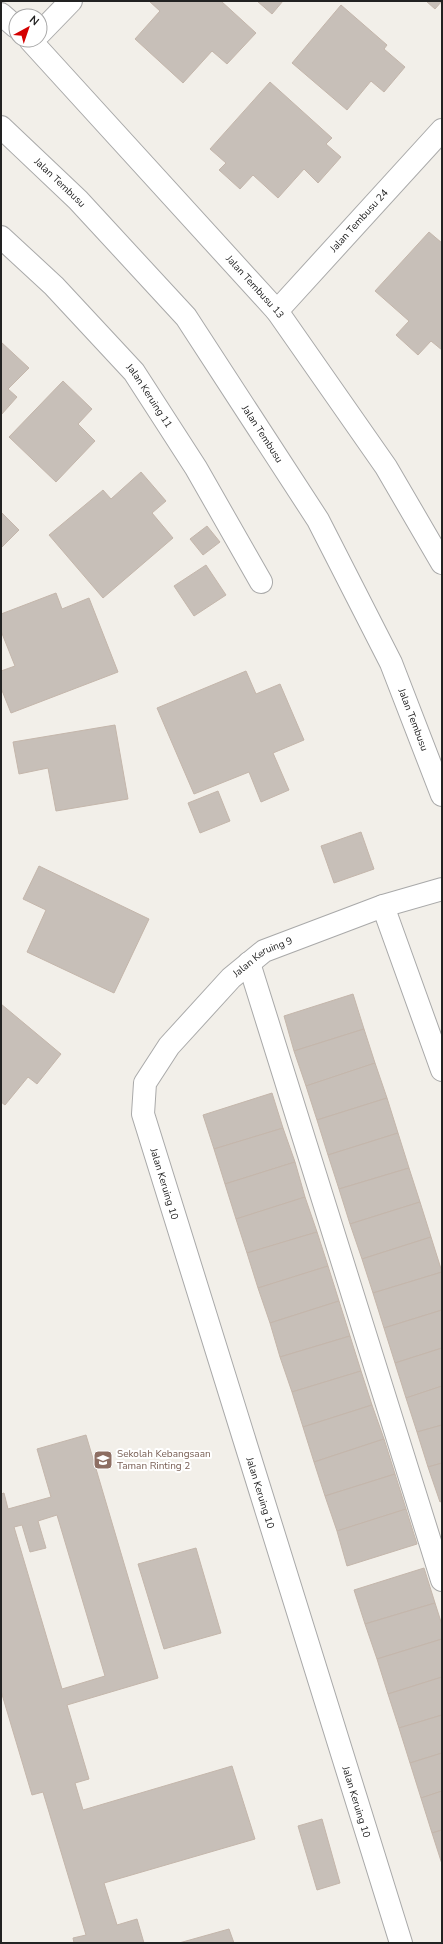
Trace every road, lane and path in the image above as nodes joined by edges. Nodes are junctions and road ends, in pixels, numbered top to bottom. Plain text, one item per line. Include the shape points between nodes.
1 (71, 1) edge
2 (48, 25) edge
3 (42, 48) edge
4 (1, 127) edge
5 (442, 130) edge
6 (1, 237) edge
7 (277, 311) junction
8 (442, 563) edge
9 (260, 582) dead end
10 (442, 794) edge
11 (442, 889) edge
12 (383, 906) junction
13 (249, 963) junction
14 (169, 1046) joint
15 (442, 1070) edge
16 (442, 1580) edge
17 (400, 1943) edge

1 - 2 street
3 - 7 street, Jalan Tembusu 13
4 - 10 street, Jalan Tembusu via 78,200 186,318 318,520 391,663
5 - 7 street, Jalan Tembusu 24
6 - 9 street, Jalan Keruing 11 via 54,286 134,372 196,468
7 - 8 street, Jalan Tembusu 13 via 386,466
11 - 12 street, Jalan Keruing 9
12 - 13 street, Jalan Keruing 9 via 264,951
12 - 15 street
13 - 14 street, Jalan Keruing 9 via 231,978
13 - 16 street
14 - 17 street, Jalan Keruing 10 via 145,1083 143,1114

